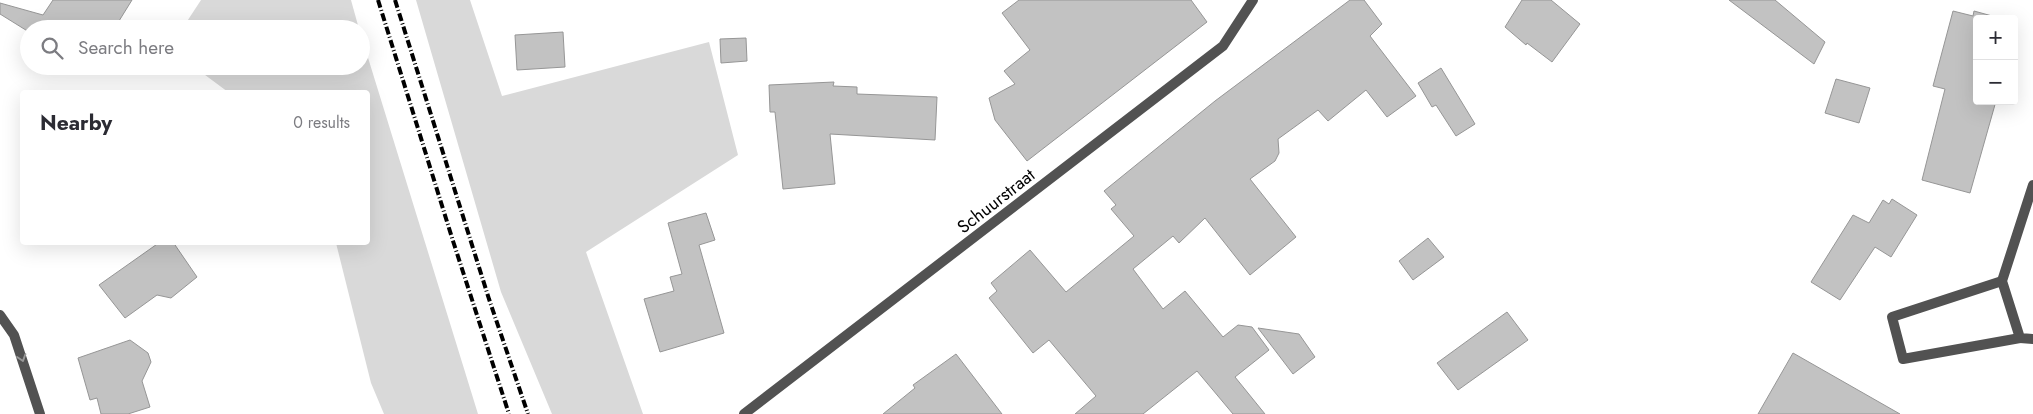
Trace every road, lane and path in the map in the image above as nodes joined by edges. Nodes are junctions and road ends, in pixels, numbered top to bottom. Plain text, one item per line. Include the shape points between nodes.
1 (1253, 0) edge
2 (2033, 185) edge
3 (2002, 281) junction
4 (0, 314) edge
5 (2020, 338) junction
6 (2033, 339) edge
7 (40, 414) edge
8 (744, 414) edge

1 - 8 street, Schuurstraat via 1223,46
2 - 3 street
3 - 5 street
3 - 5 street via 1892,317 1904,359
4 -> 7 street via 14,335
5 - 6 street

